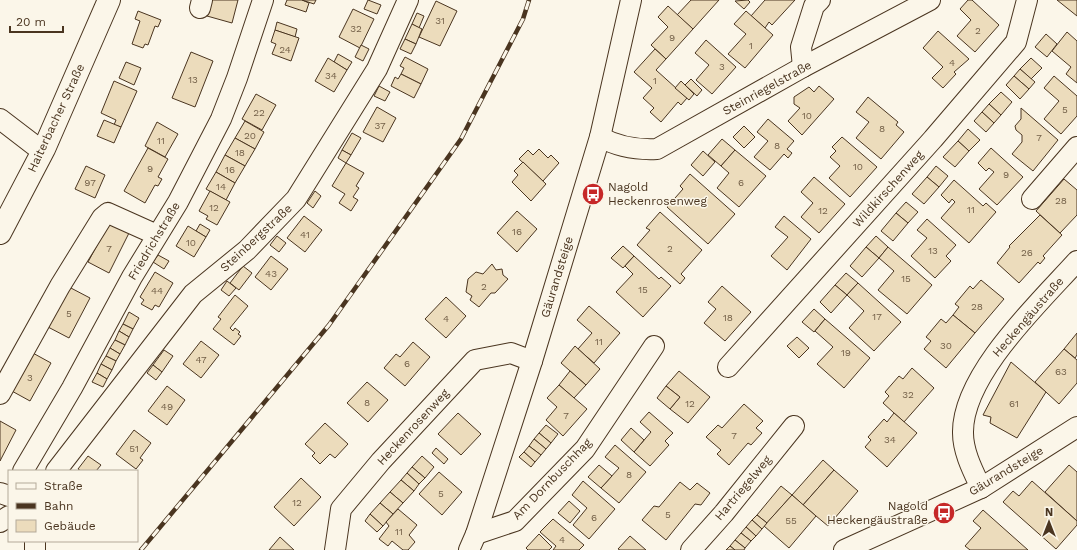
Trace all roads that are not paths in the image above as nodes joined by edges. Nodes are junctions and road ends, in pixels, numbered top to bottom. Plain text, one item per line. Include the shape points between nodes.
1 (109, 0) edge
2 (263, 0) edge
3 (408, 0) edge
4 (631, 0) edge
5 (820, 0) edge
6 (930, 0) edge
7 (1027, 0) edge
8 (803, 67) junction
9 (0, 119) edge
10 (600, 138) junction
11 (1077, 147) edge
12 (44, 149) junction
13 (1032, 199) dead end
14 (0, 233) edge
15 (157, 235) junction
16 (1077, 261) edge
17 (654, 346) dead end
18 (532, 361) junction
19 (728, 367) dead end
20 (0, 394) edge
21 (794, 426) dead end
22 (1077, 427) edge
23 (24, 470) edge
24 (57, 470) edge
25 (981, 488) junction
26 (472, 542) edge
27 (335, 550) edge
28 (691, 550) edge
29 (844, 550) edge

1 - 12 main road, Haiterbacher Straße
2 - 15 street, Friedrichstraße via 237,78 220,119 178,202
3 - 24 street, Steinbergstraße via 377,69 296,200 247,250 193,294
4 - 10 street, Gäurandsteige
5 - 8 street via 814,6 801,47
6 - 8 street, Steinriegelstraße
7 - 19 street, Wildkirschenweg via 1016,42 933,139
8 - 10 street, Steinriegelstraße via 657,149 616,146
9 - 12 street via 34,145
10 - 18 street, Gäurandsteige
11 - 13 street
12 - 14 main road, Haiterbacher Straße
15 - 20 street via 108,213 102,218 60,286
15 - 23 street, Friedrichstraße
16 - 25 street, Heckengäustraße via 998,349 970,397 963,434 970,463
17 - 26 street, Am Dornbuschhag via 585,449 515,521
18 - 26 street, Gäurandsteige
18 - 27 street, Heckenrosenweg via 511,353 475,360 381,461 341,509
21 - 28 street, Hartriegelweg
22 - 25 street, Gäurandsteige
25 - 29 street, Gäurandsteige

